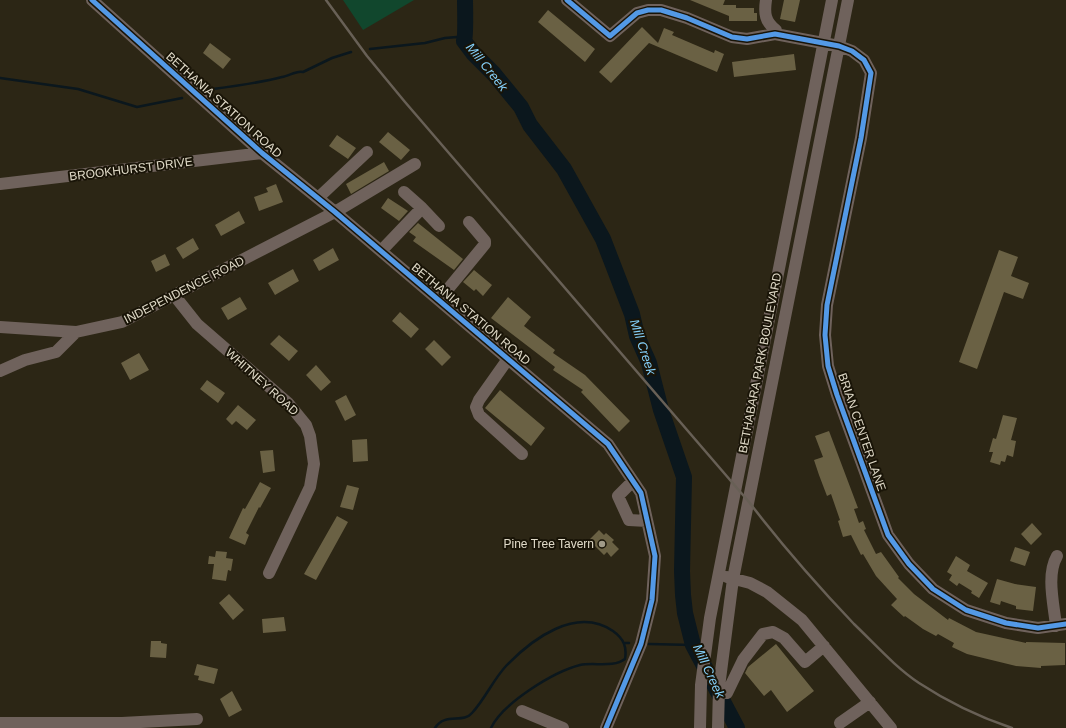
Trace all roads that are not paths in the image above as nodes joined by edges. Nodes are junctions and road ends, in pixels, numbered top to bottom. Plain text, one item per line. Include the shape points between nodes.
1 (92, 0) edge
2 (567, 0) edge
3 (766, 0) edge
4 (832, 0) edge
5 (848, 0) edge
6 (775, 34) junction
7 (824, 42) junction
8 (839, 46) junction
9 (368, 152) dead end
10 (262, 153) junction
11 (415, 164) dead end
12 (0, 184) edge
13 (404, 192) dead end
14 (318, 198) junction
15 (422, 208) junction
16 (335, 212) junction
17 (469, 222) dead end
18 (440, 226) dead end
19 (381, 251) junction
20 (174, 296) junction
21 (439, 300) junction
22 (0, 327) edge
23 (76, 332) junction
24 (508, 359) junction
25 (0, 371) edge
26 (522, 454) dead end
27 (633, 481) junction
28 (647, 521) junction
29 (1057, 556) dead end
30 (269, 573) dead end
31 (718, 575) junction
32 (733, 579) junction
33 (1061, 625) edge
34 (824, 646) junction
35 (727, 693) dead end
36 (870, 702) junction
37 (522, 711) dead end
38 (197, 719) dead end
39 (0, 723) edge
40 (840, 723) dead end
41 (122, 725) edge
42 (563, 728) edge
43 (606, 728) edge
44 (700, 728) edge
45 (718, 728) edge
46 (890, 728) edge

1 - 10 street, BETHANIA STATION ROAD
2 - 6 street, BRIAN CENTER LANE via 610,36 637,14 648,10 672,12 721,34 740,39
3 - 6 street via 766,18 769,25 776,30
4 - 7 street, BETHABARA PARK BOULEVARD
5 - 8 street, BETHABARA PARK BOULEVARD
6 - 7 street, BRIAN CENTER LANE
7 - 8 street, BRIAN CENTER LANE
7 - 31 street, BETHABARA PARK BOULEVARD
8 - 32 street, BETHABARA PARK BOULEVARD
8 - 33 street, BRIAN CENTER LANE via 864,60 870,73 861,138 828,305 825,335 828,366 888,535 909,564 933,589 966,610 1006,623 1038,628
9 - 14 street
10 - 12 street, BROOKHURST DRIVE
10 - 14 street, BETHANIA STATION ROAD
11 - 16 street, INDEPENDENCE ROAD
13 - 15 street
14 - 16 street, BETHANIA STATION ROAD
15 - 18 street
15 - 19 street
16 - 19 street, BETHANIA STATION ROAD
16 - 20 street, INDEPENDENCE ROAD
17 - 21 street via 485,241 484,244
19 - 21 street, BETHANIA STATION ROAD
20 - 23 street, INDEPENDENCE ROAD via 122,322
20 - 30 street, WHITNEY ROAD via 197,324 288,403 299,415 310,436 314,464 310,487
21 - 24 street, BETHANIA STATION ROAD
22 - 23 street, INDEPENDENCE ROAD
23 - 25 street via 56,352 25,360
24 - 26 street via 476,407 479,415
24 - 27 street, BETHANIA STATION ROAD via 608,444
27 - 28 street, BETHANIA STATION ROAD via 641,493
27 - 28 street via 618,496 629,520
28 - 43 street, BETHANIA STATION ROAD via 655,556 652,600 641,644
29 - 33 street via 1052,564 1052,587
31 - 32 street
31 - 44 street, BETHABARA PARK BOULEVARD via 701,685
32 - 34 street via 750,583 767,592 802,620
32 - 45 street, BETHABARA PARK BOULEVARD via 719,687
34 - 35 street via 805,662 784,638 773,632 763,634 743,660
34 - 36 street
36 - 40 street
36 - 46 street
37 - 42 street
38 - 41 street
39 - 41 street

